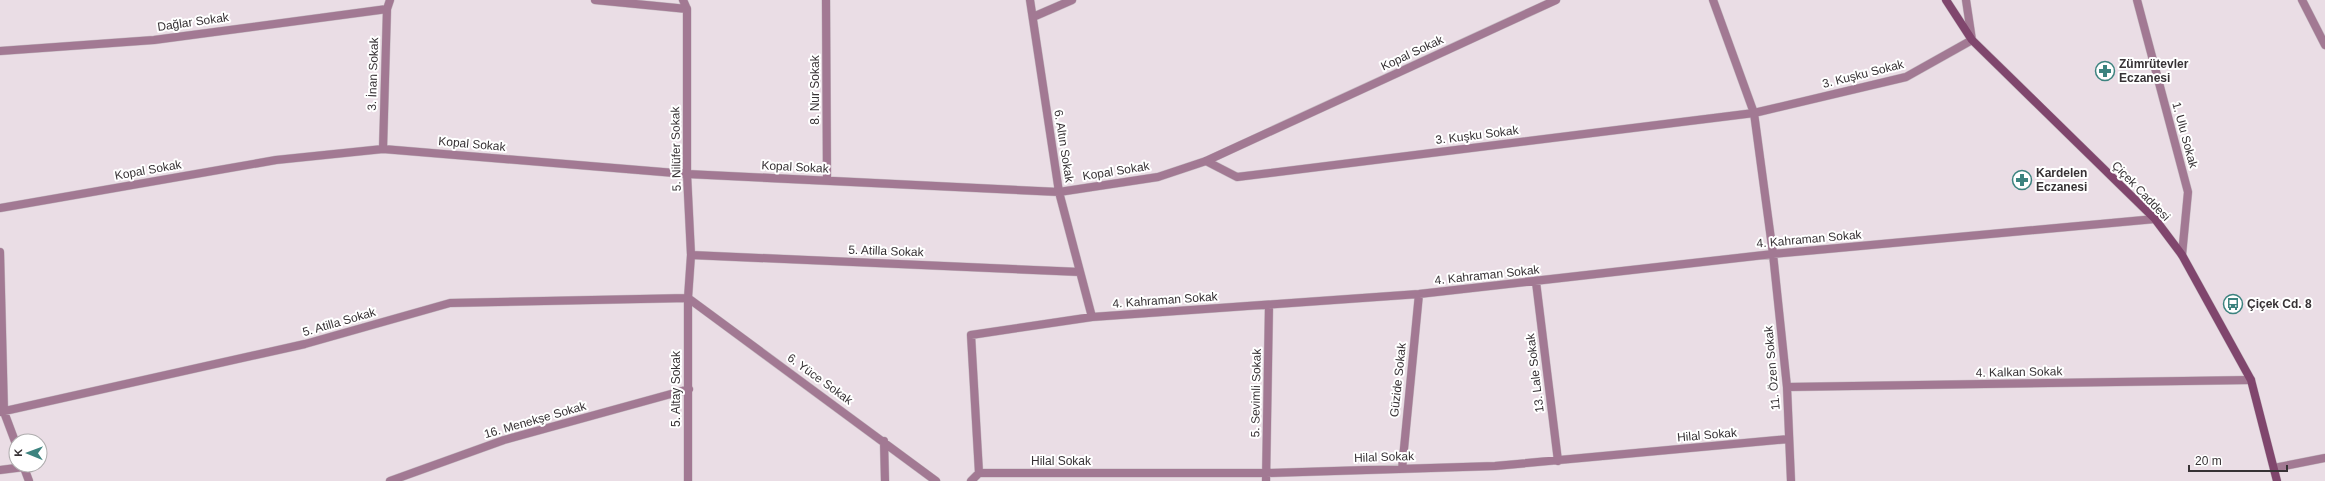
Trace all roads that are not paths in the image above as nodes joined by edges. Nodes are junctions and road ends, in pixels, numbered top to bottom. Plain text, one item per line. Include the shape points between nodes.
1 (390, 0) edge
2 (595, 0) edge
3 (683, 0) edge
4 (826, 0) edge
5 (1030, 0) edge
6 (1072, 0) edge
7 (1556, 0) edge
8 (1713, 0) edge
9 (1946, 0) edge
10 (1966, 0) edge
11 (2137, 0) edge
12 (2302, 0) edge
13 (387, 8) junction
14 (687, 9) junction
15 (1033, 17) junction
16 (1972, 40) junction
17 (2325, 45) edge
18 (0, 51) edge
19 (1754, 112) junction
20 (383, 149) junction
21 (1206, 161) junction
22 (687, 174) junction
23 (827, 181) junction
24 (1059, 192) junction
25 (0, 208) edge
26 (2155, 219) junction
27 (0, 252) edge
28 (1773, 254) junction
29 (691, 255) junction
30 (2182, 255) junction
31 (1080, 272) junction
32 (1536, 282) junction
33 (1419, 294) junction
34 (688, 298) junction
35 (1269, 305) junction
36 (1092, 317) junction
37 (2252, 380) junction
38 (1787, 387) junction
39 (689, 389) junction
40 (2, 412) edge
41 (11, 433) edge
42 (1789, 439) junction
43 (884, 441) junction
44 (2325, 458) edge
45 (1558, 461) junction
46 (2274, 468) junction
47 (1402, 469) junction
48 (979, 472) junction
49 (1266, 477) edge
50 (390, 481) edge
51 (688, 481) edge
52 (885, 481) edge
53 (936, 481) edge
54 (971, 481) edge
55 (1791, 481) edge
56 (2277, 481) edge

1 - 13 street, 3. İnan Sokak
2 - 14 street
3 - 14 street, 5. Nilüfer Sokak
4 - 23 street, 8. Nur Sokak
5 - 15 street, 6. Altın Sokak
6 - 15 street
7 - 21 street, Kopal Sokak
8 - 19 street
9 - 16 main road, Çiçek Caddesi
10 - 16 street
11 - 30 street, 1. Ulu Sokak via 2188,192
12 - 17 street
13 - 18 street, Dağlar Sokak via 154,40
13 - 20 street, 3. İnan Sokak
14 - 22 street, 5. Nilüfer Sokak
15 - 24 street, 6. Altın Sokak
16 - 19 street, 3. Kuşku Sokak via 1906,77
16 - 26 main road, Çiçek Caddesi
19 - 21 street, 3. Kuşku Sokak via 1237,177
19 - 28 street
20 - 22 street, Kopal Sokak
20 - 25 street, Kopal Sokak via 276,160
21 - 24 street, Kopal Sokak via 1158,177
22 - 23 street, Kopal Sokak
22 - 29 street, 5. Nilüfer Sokak
23 - 24 street, Kopal Sokak
24 - 31 street, 6. Altın Sokak
26 - 28 street, 4. Kahraman Sokak
26 - 30 main road, Çiçek Caddesi
27 - 40 street
28 - 32 street, 4. Kahraman Sokak
28 - 38 street, 11. Özen Sokak
29 - 31 street, 5. Atilla Sokak
29 - 34 street, 5. Nilüfer Sokak
30 - 37 main road, Çiçek Caddesi
31 - 36 street, 6. Altın Sokak
32 - 33 street, 4. Kahraman Sokak
32 - 45 street, 13. Lale Sokak
33 - 35 street, 4. Kahraman Sokak
33 - 47 street, Güzide Sokak
34 - 39 street, 5. Altay Sokak
34 - 40 street, 5. Atilla Sokak via 450,303 305,344
34 - 43 street, 6. Yüce Sokak
35 - 36 street, 4. Kahraman Sokak
35 - 49 street, 5. Sevimli Sokak
36 - 48 street, 4. Kahraman Sokak via 971,335
37 - 38 street, 4. Kalkan Sokak
37 - 46 main road, Çiçek Caddesi
38 - 42 street, 11. Özen Sokak
39 - 50 street, 16. Menekşe Sokak via 504,440
39 - 51 street, 5. Altay Sokak
40 - 41 street
42 - 45 street, Hilal Sokak
42 - 55 street, 11. Özen Sokak
43 - 52 street
43 - 53 street, 6. Yüce Sokak
44 - 46 street
45 - 47 street, Hilal Sokak
46 - 56 main road, Çiçek Caddesi
47 - 49 street, Hilal Sokak
48 - 49 street, Hilal Sokak
48 - 54 street

